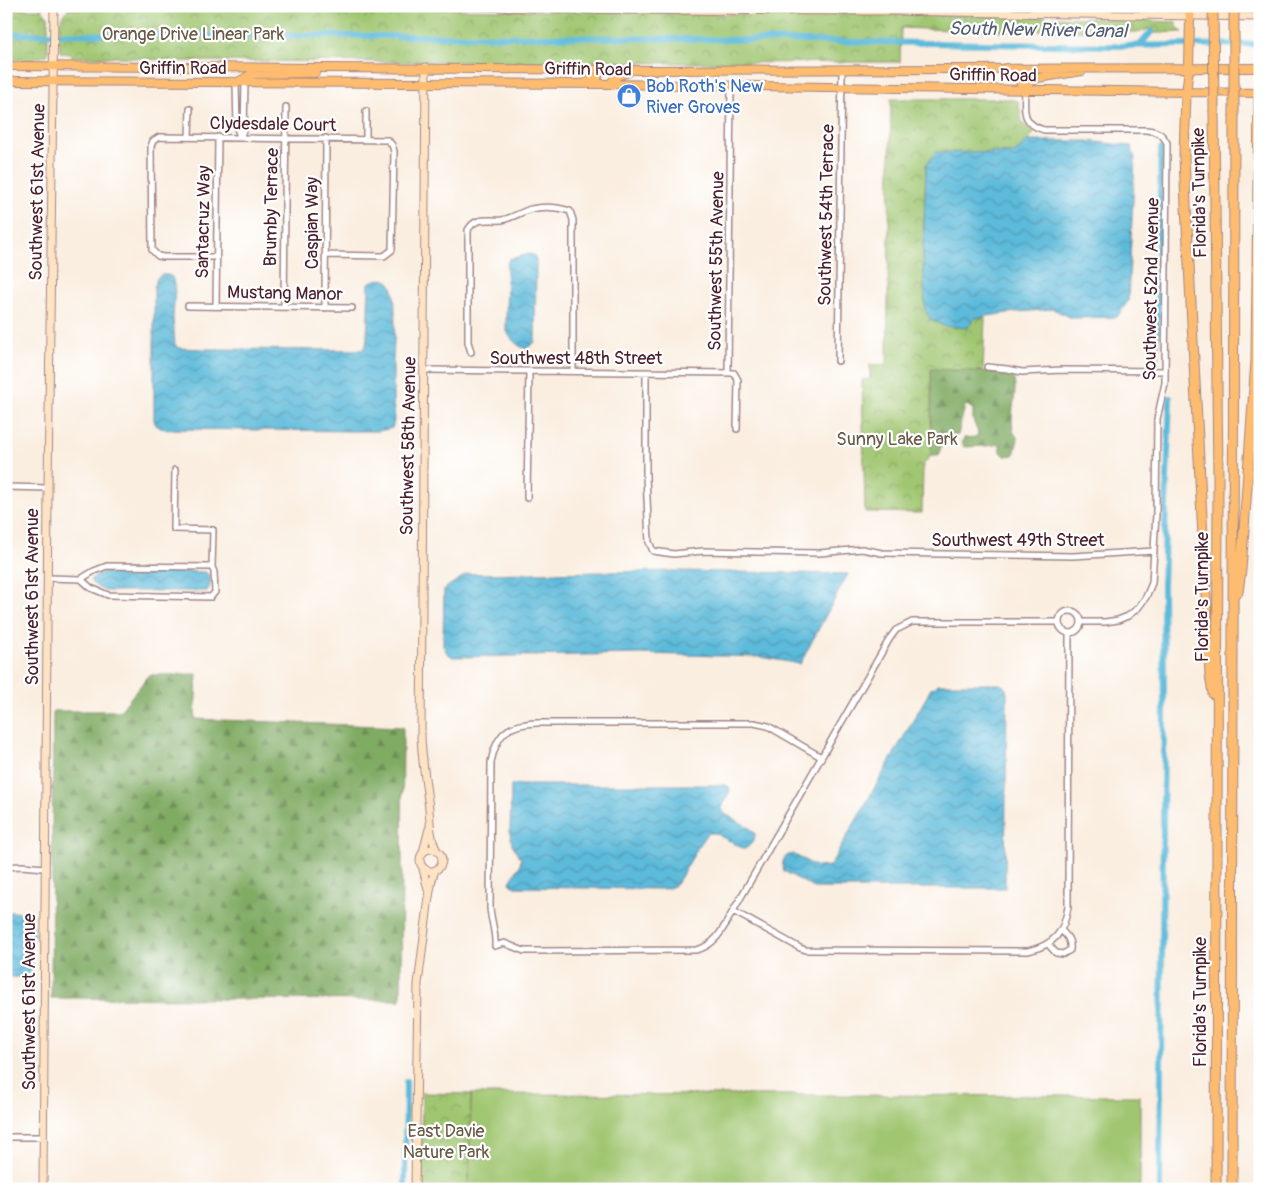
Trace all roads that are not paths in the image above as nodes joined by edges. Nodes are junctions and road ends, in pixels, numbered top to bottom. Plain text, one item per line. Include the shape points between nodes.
1 (54, 6) edge
2 (443, 6) edge
3 (1190, 6) edge
4 (1213, 6) edge
5 (1234, 6) edge
6 (1260, 6) edge
7 (518, 7) edge
8 (608, 8) edge
9 (704, 8) edge
10 (766, 8) edge
11 (890, 8) edge
12 (1075, 10) edge
13 (1260, 10) edge
14 (1190, 16) junction
15 (1260, 17) edge
16 (6, 66) edge
17 (53, 66) junction
18 (426, 67) junction
19 (1098, 67) junction
20 (319, 68) junction
21 (1006, 68) junction
22 (1189, 68) junction
23 (1260, 68) edge
24 (601, 69) junction
25 (842, 69) junction
26 (641, 70) junction
27 (6, 81) edge
28 (53, 82) junction
29 (1260, 82) edge
30 (236, 83) junction
31 (245, 83) junction
32 (426, 83) junction
33 (583, 84) junction
34 (610, 84) junction
35 (731, 86) junction
36 (842, 88) junction
37 (1025, 91) junction
38 (1186, 93) junction
39 (1260, 93) edge
40 (286, 106) dead end
41 (190, 109) dead end
42 (366, 111) dead end
43 (189, 137) junction
44 (218, 138) junction
45 (240, 138) junction
46 (286, 138) junction
47 (326, 138) junction
48 (366, 139) junction
49 (325, 255) junction
50 (216, 257) junction
51 (188, 306) dead end
52 (216, 306) junction
53 (284, 307) junction
54 (324, 308) junction
55 (352, 308) dead end
56 (471, 352) dead end
57 (838, 362) dead end
58 (986, 368) dead end
59 (424, 370) junction
60 (529, 371) junction
61 (573, 371) junction
62 (1164, 371) junction
63 (646, 372) junction
64 (728, 372) junction
65 (736, 430) dead end
66 (176, 470) dead end
67 (6, 487) edge
68 (48, 488) junction
69 (527, 498) dead end
70 (1154, 552) junction
71 (212, 567) junction
72 (48, 578) junction
73 (81, 579) junction
74 (1059, 622) junction
75 (1080, 622) junction
76 (1234, 622) junction
77 (1069, 633) junction
78 (1218, 720) junction
79 (821, 757) junction
80 (430, 824) junction
81 (436, 851) junction
82 (423, 852) junction
83 (6, 866) edge
84 (45, 868) junction
85 (423, 869) junction
86 (436, 870) junction
87 (429, 897) junction
88 (733, 910) junction
89 (1062, 931) junction
90 (1048, 944) junction
91 (6, 1137) edge
92 (43, 1137) junction
93 (43, 1189) edge
94 (415, 1189) edge
95 (1216, 1189) edge
96 (1232, 1189) edge

1 - 17 street, Southwest 61st Avenue
2 - 7 street
3 - 14 highway
4 - 78 highway, Florida's Turnpike, bridge
5 - 76 highway, Florida's Turnpike, bridge
6 - 13 highway
7 - 8 street
8 - 9 street
9 - 10 street
10 - 11 street
11 - 12 street
12 - 14 street
14 - 15 street
14 - 22 main road
16 - 17 main road, Griffin Road
17 - 20 main road, Griffin Road
17 - 28 street, Southwest 61st Avenue
18 - 20 main road, Griffin Road
18 - 24 main road, Griffin Road
18 - 32 street, Southwest 58th Avenue
19 - 21 main road, Griffin Road
19 - 22 main road, Griffin Road
19 - 37 main road via 1038,78 1030,82
20 - 30 main road via 315,73 252,74
21 - 25 main road, Griffin Road
21 - 37 main road via 1018,78
22 - 23 main road, Griffin Road
22 - 38 main road
24 - 26 main road, Griffin Road
24 - 33 main road via 595,80
25 - 26 main road, Griffin Road
25 - 36 street, Southwest 54th Terrace
26 - 34 main road via 617,76
27 - 28 main road, Griffin Road
28 - 30 main road, Griffin Road
28 - 68 street, Southwest 61st Avenue
29 - 39 main road
30 - 31 main road, Griffin Road
30 - 45 street via 236,128
31 - 32 main road, Griffin Road
31 - 45 street via 244,128
32 - 33 main road, Griffin Road
32 - 59 street, Southwest 58th Avenue
33 - 34 main road, Griffin Road
34 - 35 main road, Griffin Road
35 - 36 main road, Griffin Road
35 - 64 street, Southwest 55th Avenue
36 - 37 main road, Griffin Road
36 - 57 street, Southwest 54th Terrace
37 - 38 main road, Griffin Road
37 - 62 street, Southwest 52nd Avenue via 1024,108 1027,120 1034,127 1044,130 1156,131 1167,143
38 - 39 main road, Griffin Road
38 - 78 highway via 1185,180 1190,298 1210,674
39 - 76 highway via 1256,362 1242,570
40 - 46 street, Brumby Terrace
41 - 43 street
42 - 48 street
43 - 44 street, Clydesdale Court
43 - 50 street, Clydesdale Court via 164,136 156,138 151,146 150,245 154,253 163,257
44 - 45 street, Clydesdale Court
44 - 50 street, Santacruz Way
45 - 46 street, Clydesdale Court
46 - 47 street, Clydesdale Court
46 - 53 street, Brumby Terrace
47 - 48 street, Clydesdale Court
47 - 49 street, Caspian Way
48 - 49 street, Clydesdale Court via 384,139 394,148 393,240 390,252 384,256
49 - 54 street, Caspian Way
50 - 52 street, Santacruz Way
51 - 52 street, Mustang Manor
52 - 53 street, Mustang Manor
53 - 54 street, Mustang Manor
54 - 55 street, Mustang Manor
56 - 61 street via 468,342 468,230 471,224 480,220 502,220 532,209 560,207 570,211 573,220
58 - 62 street via 1022,372
59 - 60 street, Southwest 48th Street
59 - 80 street, Southwest 58th Avenue via 421,736
60 - 61 street, Southwest 48th Street
60 - 69 street
61 - 63 street, Southwest 48th Street
62 - 70 street, Southwest 52nd Avenue via 1157,419
63 - 64 street, Southwest 48th Street
63 - 70 street, Southwest 49th Street via 646,476 649,542 653,551 674,554 713,551 819,553 862,549 882,553 1073,556
64 - 65 street, Southwest 55th Avenue via 734,373 738,380
66 - 71 street via 174,529 213,530
67 - 68 street
68 - 72 street, Southwest 61st Avenue
70 - 75 street, Southwest 52nd Avenue via 1152,583 1138,608 1118,620
71 - 73 street via 107,566
71 - 73 street via 215,592 211,596 108,595 98,593
72 - 73 street
72 - 84 street, Southwest 61st Avenue
74 - 75 street via 1062,614 1070,611 1077,614
74 - 77 street via 1063,631
74 - 79 street via 912,622 904,625 890,638
75 - 77 street via 1077,630
76 - 96 highway, Florida's Turnpike
77 - 89 street via 1068,907
78 - 95 highway, Florida's Turnpike
79 - 88 street
79 - 88 street via 768,726 754,723 526,723 509,729 497,740 491,762 490,919 496,935 495,946 504,943 536,951 704,949 716,938
80 - 81 street, Southwest 58th Avenue
80 - 82 street, Southwest 58th Avenue
81 - 82 street
81 - 86 street via 442,861
82 - 85 street via 419,859
83 - 84 street
84 - 92 street, Southwest 61st Avenue
85 - 86 street
85 - 87 street
86 - 87 street
87 - 94 street via 418,984
88 - 90 street via 806,950 1028,951
89 - 90 street
89 - 90 street via 1068,937 1070,950 1056,953
91 - 92 street
92 - 93 street, Southwest 61st Avenue

